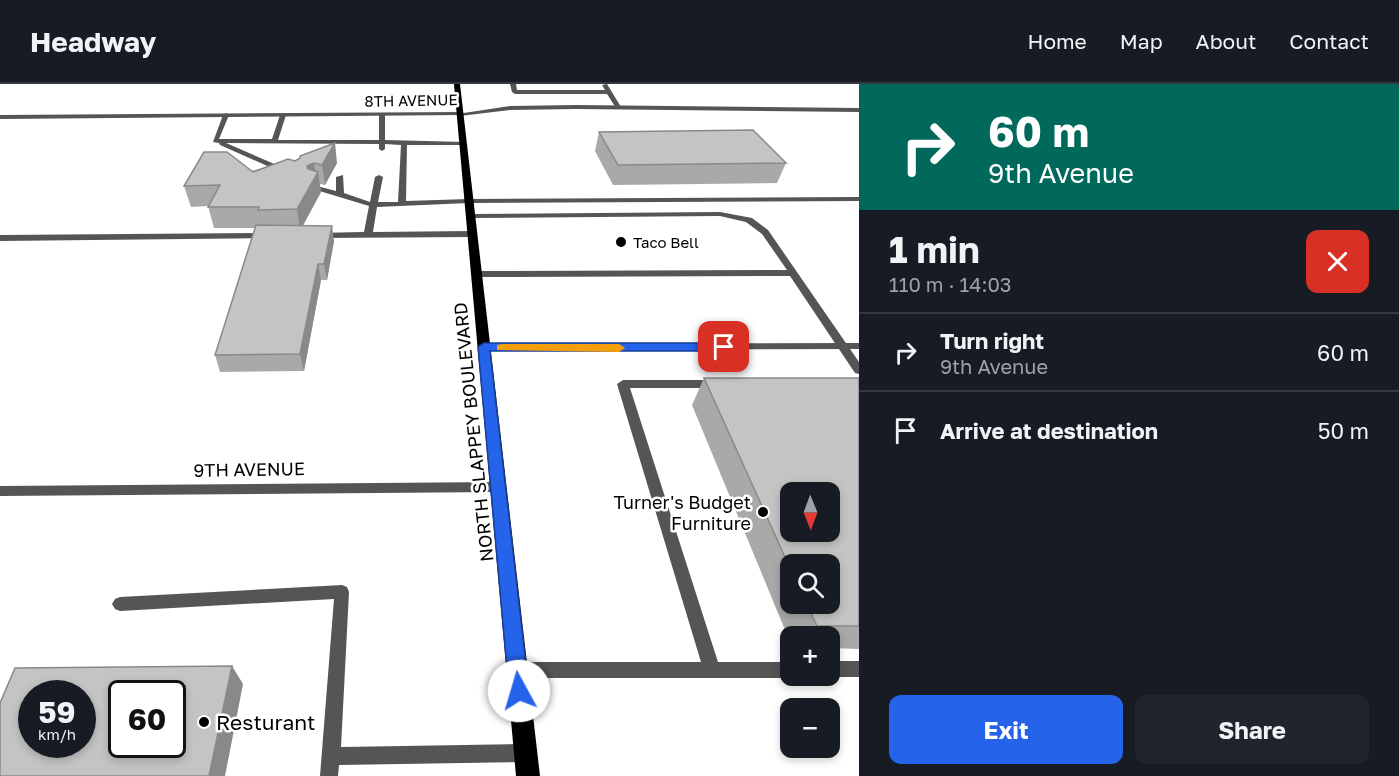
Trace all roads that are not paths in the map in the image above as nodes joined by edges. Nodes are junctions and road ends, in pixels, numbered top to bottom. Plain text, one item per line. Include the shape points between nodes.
1 (457, 84) edge
2 (513, 84) edge
3 (604, 84) edge
4 (609, 92) junction
5 (618, 107) junction
6 (859, 110) edge
7 (460, 114) junction
8 (226, 115) junction
9 (283, 115) junction
10 (382, 115) junction
11 (0, 117) edge
12 (215, 141) junction
13 (274, 142) junction
14 (404, 143) junction
15 (463, 143) junction
16 (381, 146) junction
17 (286, 173) edge
18 (340, 177) dead end
19 (379, 177) dead end
20 (316, 187) edge
21 (340, 195) junction
22 (859, 199) edge
23 (402, 204) junction
24 (373, 205) junction
25 (470, 208) junction
26 (472, 234) junction
27 (308, 235) edge
28 (368, 235) junction
29 (273, 236) edge
30 (0, 238) edge
31 (793, 273) junction
32 (476, 274) junction
33 (844, 346) junction
34 (859, 346) edge
35 (484, 347) junction
36 (859, 370) edge
37 (729, 384) edge
38 (498, 487) junction
39 (0, 490) edge
40 (120, 604) dead end
41 (780, 669) edge
42 (840, 669) edge
43 (859, 669) edge
44 (517, 670) junction
45 (712, 670) junction
46 (525, 753) junction
47 (331, 756) junction
48 (329, 776) edge
49 (528, 776) edge

1 - 7 main road, NORTH SLAPPEY BOULEVARD
2 - 4 street via 515,92
3 - 4 street
4 - 5 street
5 - 6 street, 8TH AVENUE
5 - 7 street, 8TH AVENUE via 510,108
7 - 10 street, 8TH AVENUE
7 - 15 main road, NORTH SLAPPEY BOULEVARD
8 - 9 street, 8TH AVENUE
8 - 11 street, 8TH AVENUE
8 - 12 street
9 - 10 street, 8TH AVENUE
9 - 13 street
10 - 16 street
12 - 13 street
12 - 17 street
13 - 16 street
14 - 15 street
14 - 16 street
14 - 23 street
15 - 25 main road, NORTH SLAPPEY BOULEVARD
18 - 21 street
19 - 24 street
20 - 21 street
21 - 24 street
22 - 25 street
23 - 24 street
23 - 25 street
24 - 28 street
25 - 26 main road, NORTH SLAPPEY BOULEVARD
25 - 31 street via 720,214 749,220 765,232
26 - 28 street
26 - 32 main road, NORTH SLAPPEY BOULEVARD
27 - 28 street
29 - 30 street
31 - 32 street
31 - 33 street
32 - 35 main road, NORTH SLAPPEY BOULEVARD
33 - 34 street
33 - 35 street
33 - 36 street
35 - 38 main road, NORTH SLAPPEY BOULEVARD
37 - 45 street via 623,384
38 - 39 street, 9TH AVENUE
38 - 44 main road, NORTH SLAPPEY BOULEVARD
40 - 47 street via 342,592
41 - 45 street
42 - 43 street
44 - 45 street
44 - 46 main road, NORTH SLAPPEY BOULEVARD
46 - 47 street
46 - 49 main road, NORTH SLAPPEY BOULEVARD
47 - 48 street

